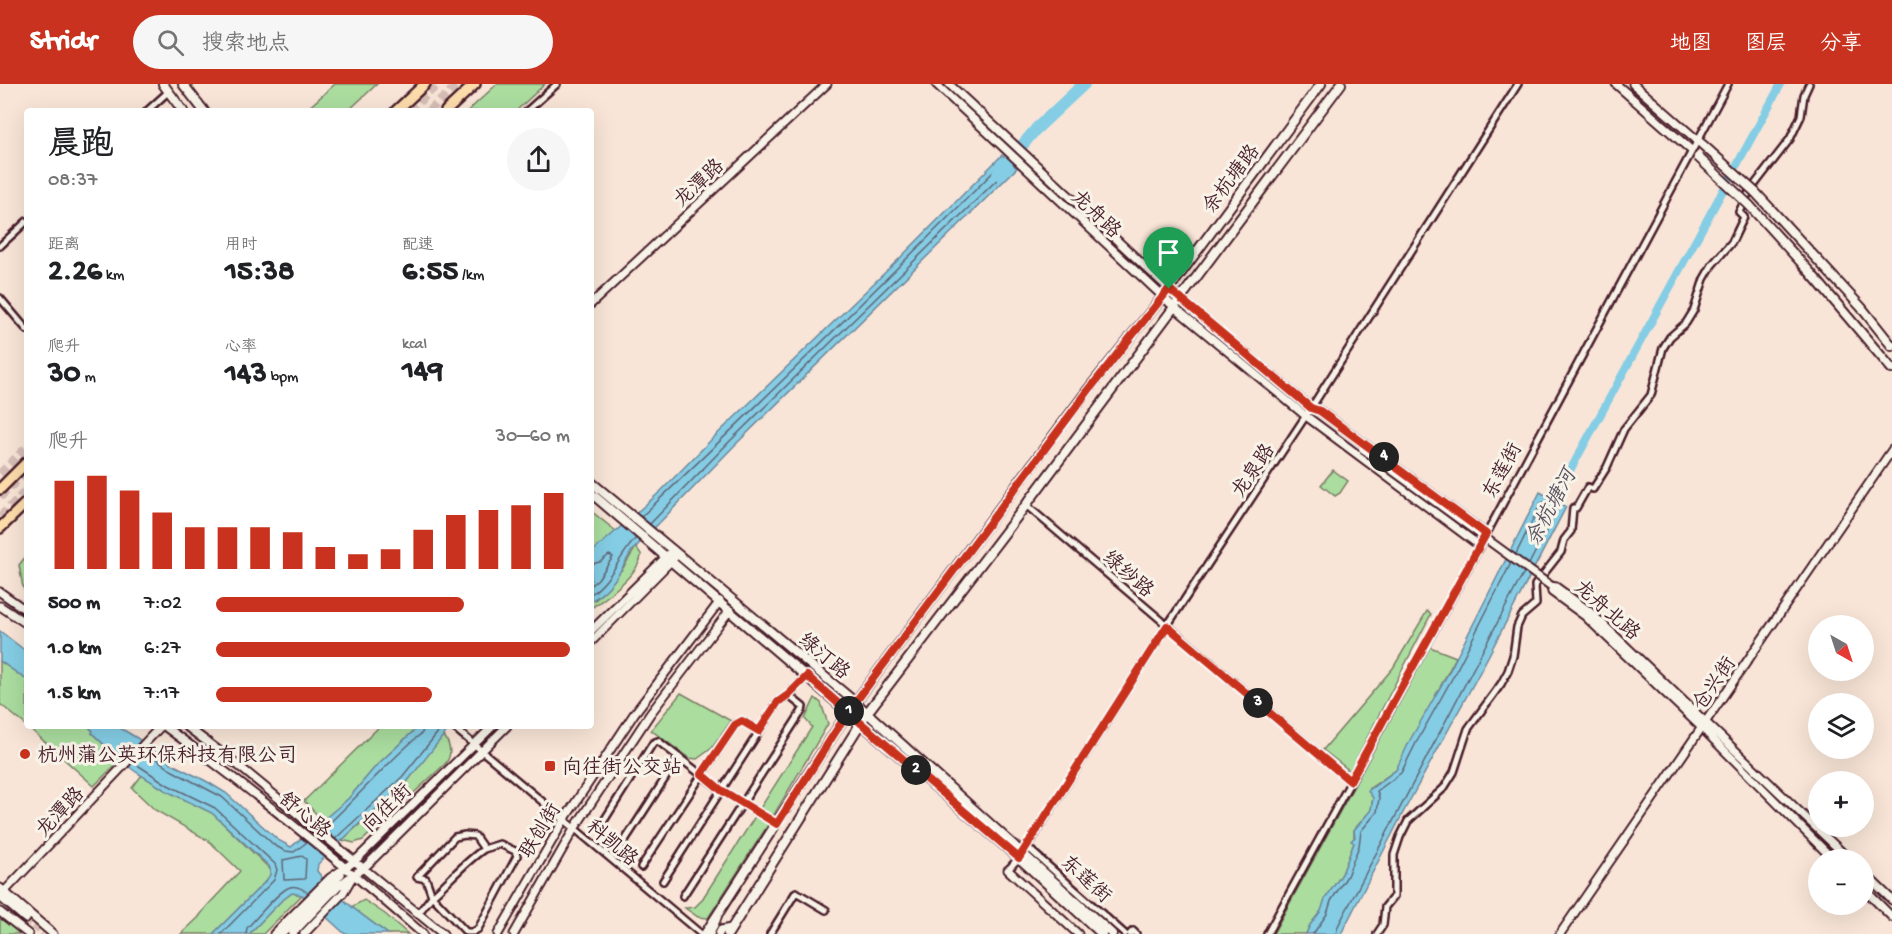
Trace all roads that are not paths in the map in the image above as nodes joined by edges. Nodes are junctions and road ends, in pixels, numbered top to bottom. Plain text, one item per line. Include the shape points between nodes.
1 (163, 84) edge
2 (183, 84) edge
3 (425, 84) edge
4 (475, 84) edge
5 (557, 84) edge
6 (826, 84) edge
7 (936, 84) edge
8 (949, 84) edge
9 (1321, 84) edge
10 (1341, 84) edge
11 (1518, 84) edge
12 (1616, 84) edge
13 (1633, 84) edge
14 (1728, 84) edge
15 (1809, 84) edge
16 (168, 92) junction
17 (150, 108) edge
18 (181, 108) edge
19 (202, 108) edge
20 (399, 108) edge
21 (449, 108) edge
22 (530, 108) edge
23 (1697, 140) junction
24 (1691, 150) junction
25 (24, 224) edge
26 (0, 246) edge
27 (1169, 289) junction
28 (1163, 296) junction
29 (0, 298) edge
30 (1180, 299) junction
31 (594, 301) edge
32 (1174, 307) junction
33 (24, 326) edge
34 (1892, 346) edge
35 (1892, 369) edge
36 (1311, 408) junction
37 (1306, 416) junction
38 (1356, 436) junction
39 (1363, 449) junction
40 (1353, 450) junction
41 (1892, 450) edge
42 (24, 465) edge
43 (594, 484) edge
44 (0, 489) edge
45 (594, 496) edge
46 (24, 505) edge
47 (1026, 505) junction
48 (0, 528) edge
49 (1486, 534) junction
50 (1480, 546) junction
51 (673, 555) junction
52 (1551, 586) joint
53 (0, 592) edge
54 (720, 601) junction
55 (0, 606) edge
56 (24, 609) edge
57 (730, 610) junction
58 (24, 622) edge
59 (1167, 626) junction
60 (594, 628) edge
61 (594, 639) edge
62 (807, 676) junction
63 (788, 695) junction
64 (855, 702) junction
65 (848, 712) junction
66 (867, 712) junction
67 (860, 722) junction
68 (1704, 724) junction
69 (160, 729) edge
70 (167, 729) edge
71 (190, 729) edge
72 (455, 729) edge
73 (490, 729) edge
74 (504, 729) edge
75 (759, 731) junction
76 (474, 745) junction
77 (482, 751) junction
78 (679, 756) junction
79 (702, 774) junction
80 (1350, 781) junction
81 (721, 790) junction
82 (743, 802) junction
83 (564, 820) junction
84 (777, 824) junction
85 (600, 827) dead end
86 (574, 828) junction
87 (620, 848) dead end
88 (484, 849) junction
89 (1823, 849) edge
90 (1838, 849) edge
91 (1023, 852) junction
92 (355, 861) junction
93 (641, 867) dead end
94 (347, 868) junction
95 (364, 868) junction
96 (1008, 870) joint
97 (354, 874) junction
98 (663, 881) dead end
99 (334, 882) junction
100 (1874, 883) edge
101 (2, 893) edge
102 (432, 896) junction
103 (683, 896) dead end
104 (1874, 899) edge
105 (1892, 900) edge
106 (0, 903) edge
107 (308, 907) junction
108 (826, 910) dead end
109 (0, 912) edge
110 (718, 913) junction
111 (418, 914) junction
112 (1892, 917) edge
113 (27, 920) junction
114 (729, 931) edge
115 (25, 933) edge
116 (53, 934) edge
117 (274, 934) edge
118 (282, 934) edge
119 (292, 934) edge
120 (304, 934) edge
121 (423, 934) edge
122 (443, 934) edge
123 (498, 934) edge
124 (514, 934) edge
125 (703, 934) edge
126 (710, 934) edge
127 (719, 934) edge
128 (770, 934) edge
129 (1078, 934) edge
130 (1102, 934) edge
131 (1112, 934) edge
132 (1125, 934) edge
133 (1130, 934) edge
134 (1136, 934) edge
135 (1267, 934) edge
136 (1377, 934) edge
137 (1560, 934) edge

1 - 16 main road
2 - 19 main road
3 - 20 main road
4 - 21 main road
5 - 22 street
6 - 31 street, 龙潭路
7 - 28 street, 龙舟路
8 - 27 street, 龙舟路
9 - 27 main road, 余杭塘路
10 - 30 main road, 余杭塘路
11 - 36 street, 龙泉路
12 - 24 street
13 - 23 street
14 - 23 street, 东莲街
15 - 136 street via 1801,117 1790,139 1749,192 1739,212 1744,217 1732,242 1704,279 1694,310 1663,348 1651,395 1624,429 1593,489 1588,487 1573,508 1571,531 1561,552 1535,585 1536,604 1522,616 1517,627 1508,671 1467,729 1454,772 1444,789 1408,821 1394,855 1394,896 1385,907 1383,925
16 - 17 street
16 - 18 main road
23 - 24 street, 东莲街
23 - 34 main road, bridge via 1755,192
24 - 35 main road, bridge via 1749,205
24 - 49 street, 东莲街
25 - 26 street
27 - 28 main road, 余杭塘路
27 - 30 street, 龙舟路
28 - 32 street, 龙舟路
28 - 64 main road, 余杭塘路
29 - 33 street
30 - 32 main road, 余杭塘路
30 - 36 street, 龙舟路
32 - 37 street, 龙舟路
32 - 47 main road, 余杭塘路
36 - 37 street, 龙泉路
36 - 38 street, 龙舟路
37 - 40 street, 龙舟路
37 - 59 street, 龙泉路
38 - 39 street, 龙舟路
38 - 49 street, 龙舟路
39 - 40 street
39 - 52 street, 龙舟路, bridge
40 - 50 street, 龙舟路
41 - 68 street, 仓兴街
42 - 44 main road
43 - 51 main road, 绿汀路 via 654,534
45 - 51 main road, 绿汀路 via 647,541
46 - 48 main road
47 - 59 street, 绿纱路
47 - 66 main road, 余杭塘路
49 - 50 street, 东莲街
50 - 80 street, 东莲街
51 - 54 main road, 绿汀路
51 - 60 street
51 - 61 street
51 - 64 main road, 绿汀路
52 - 68 street, 龙舟北路 via 1589,610
53 - 56 street
54 - 57 main road, 绿汀路
54 - 83 street, 联创街 via 634,714
55 - 58 street
57 - 62 main road, 绿汀路
57 - 86 street, 联创街 via 650,714
59 - 80 street, 绿纱路
59 - 91 street, 龙泉路
62 - 63 street
62 - 65 main road, 绿汀路
63 - 75 street via 778,702
63 - 82 street via 803,707 802,711
64 - 65 main road, 余杭塘路
64 - 66 main road, 绿汀路
65 - 67 main road, 绿汀路
65 - 84 main road, 余杭塘路
66 - 67 main road, 余杭塘路
66 - 91 main road, 绿汀路
67 - 91 main road, 绿汀路
67 - 114 main road, 余杭塘路
68 - 89 street, 龙舟北路
68 - 90 street, 龙舟北路
68 - 137 street, 仓兴街
69 - 101 street, 龙潭路
70 - 94 street, 舒心路 via 230,773
71 - 92 street, 舒心路
72 - 76 street, 科凯路
73 - 76 street, 向往街
74 - 77 street, 向往街
75 - 79 street via 742,721 735,725
75 - 81 street
76 - 77 street, 科凯路
76 - 92 street, 向往街
77 - 83 street, 科凯路
77 - 95 street, 向往街
78 - 79 street
78 - 85 street via 658,741 652,743
78 - 87 street
79 - 81 street
79 - 93 street
80 - 135 street, 东莲街
81 - 82 street
81 - 98 street
82 - 84 street
82 - 103 street
83 - 86 street, 科凯路
83 - 123 street, 联创街
84 - 110 main road, 余杭塘路
86 - 124 street, 联创街
86 - 125 street, 科凯路
88 - 102 street
88 - 102 street via 475,836 455,837 417,878 426,879
88 - 102 street via 500,844 517,856 478,929 466,932
91 - 96 street, 龙泉路
91 - 130 main road, 绿汀路
91 - 131 main road, 绿汀路
91 - 132 street, 东莲街
92 - 94 street, 向往街
92 - 95 street, 舒心路
94 - 97 street, 舒心路
94 - 99 street, 向往街
95 - 97 street, 向往街
95 - 111 street, 舒心路
96 - 129 street
97 - 99 street
97 - 120 street, 向往街 via 343,893
97 - 121 street, 舒心路
99 - 107 street
99 - 107 street
100 - 105 street
101 - 113 street
102 - 111 street
104 - 112 street
106 - 113 street
107 - 117 street
107 - 118 street
107 - 119 street
108 - 128 street via 796,892
109 - 115 street
110 - 125 main road, 余杭塘路
110 - 126 street
111 - 122 street, 舒心路
113 - 115 street via 34,921
113 - 116 street
114 - 127 street via 721,930
133 - 134 street

